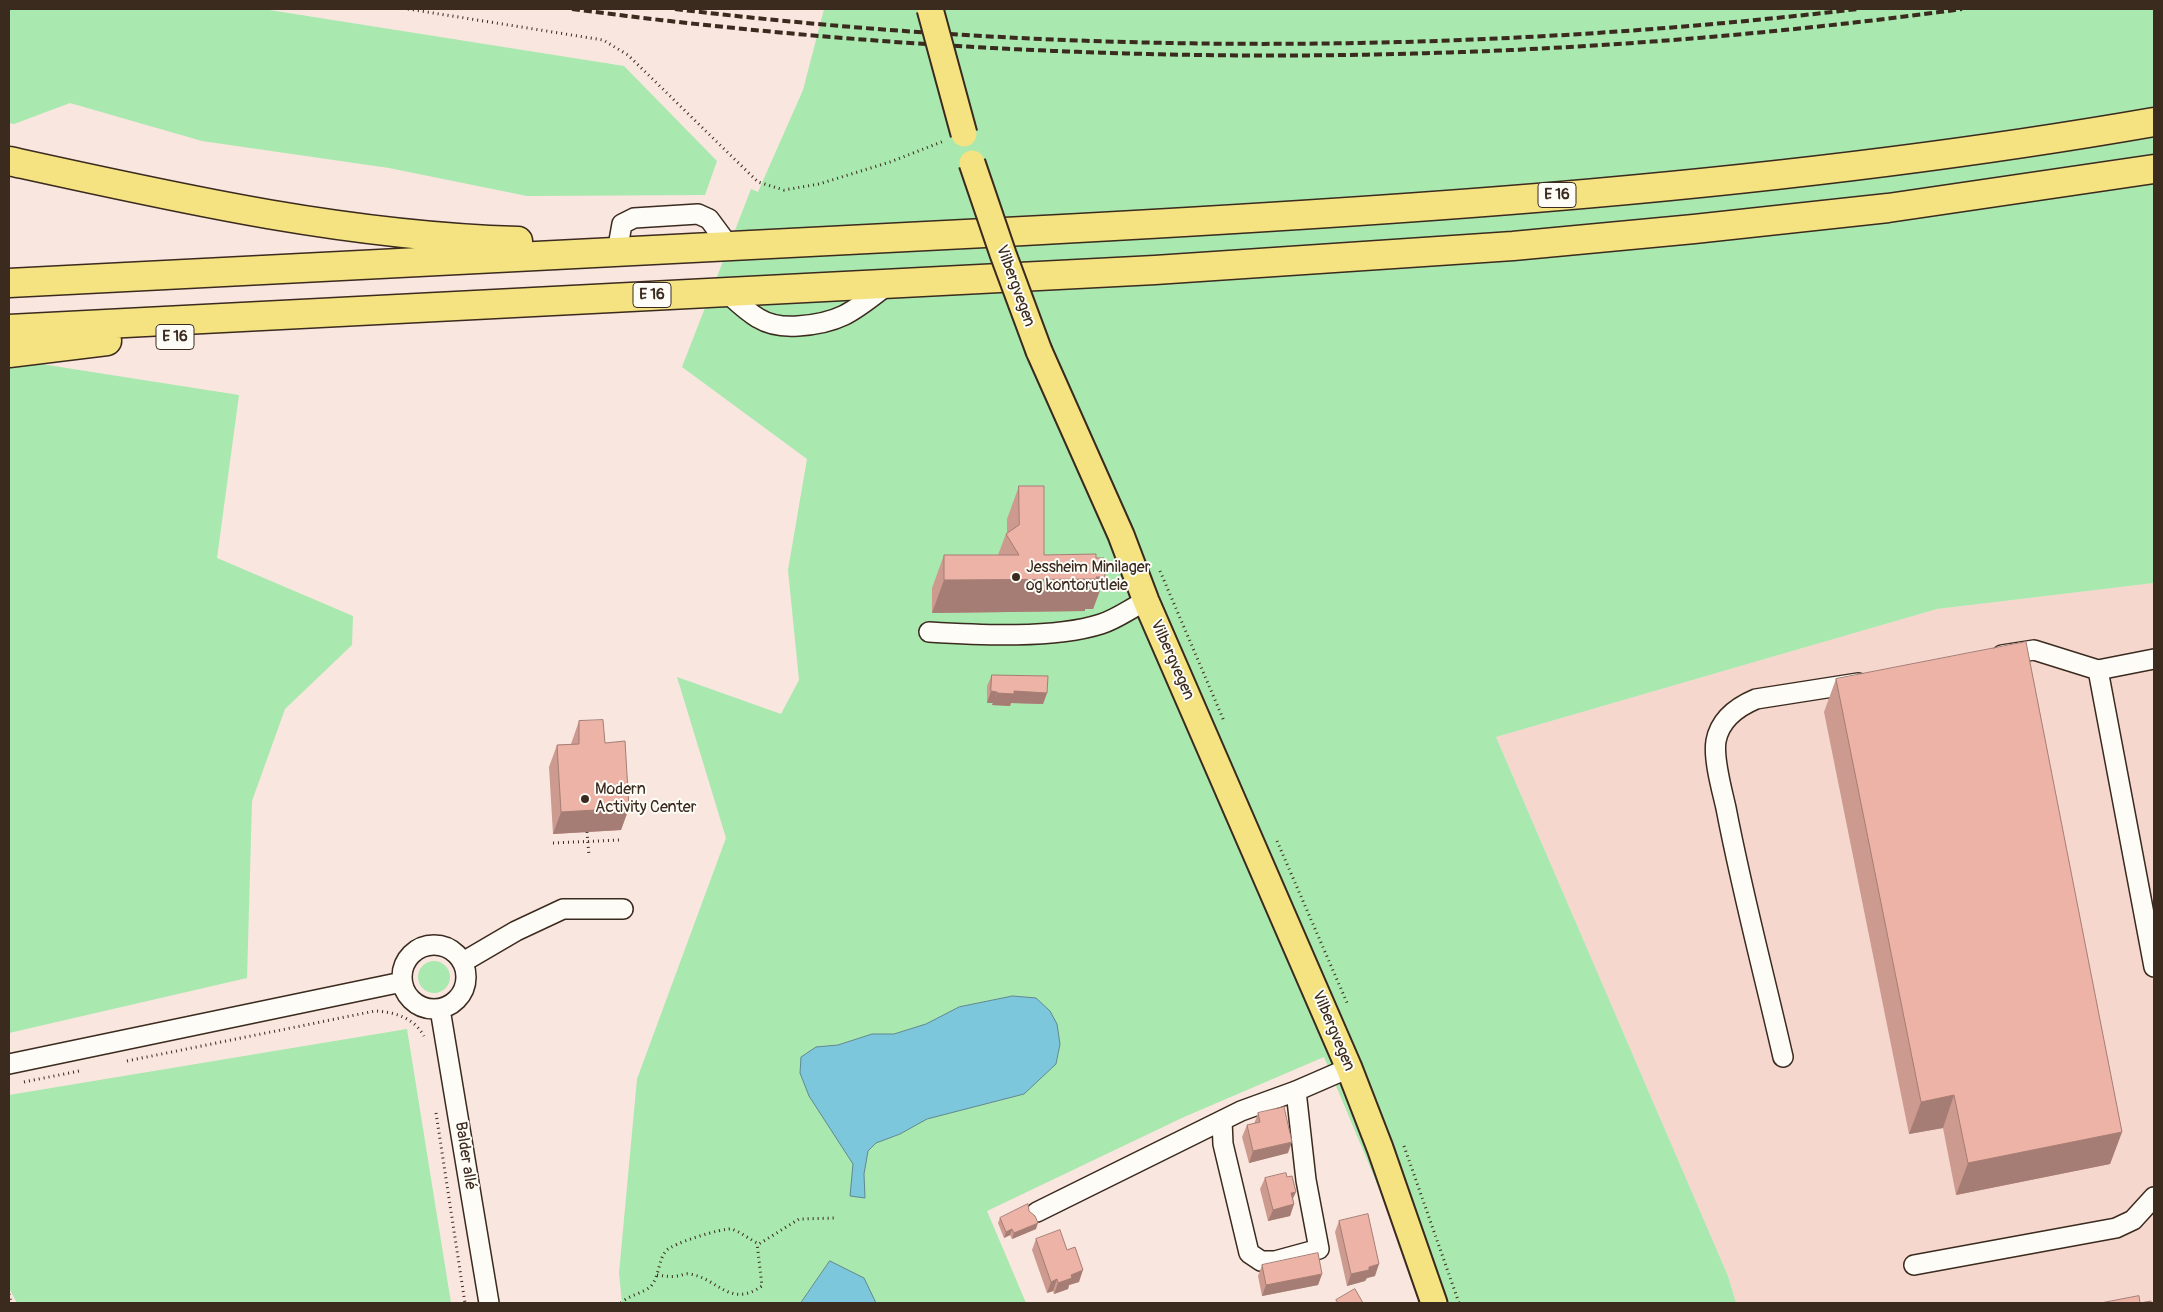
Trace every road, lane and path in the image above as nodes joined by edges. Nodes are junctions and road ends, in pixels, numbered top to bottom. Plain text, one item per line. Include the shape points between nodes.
1 (408, 9) edge
2 (930, 9) edge
3 (2154, 122) edge
4 (964, 134) junction
5 (17, 166) edge
6 (2154, 169) edge
7 (616, 252) junction
8 (9, 283) edge
9 (891, 283) junction
10 (725, 291) junction
11 (337, 312) junction
12 (9, 329) edge
13 (9, 353) edge
14 (1146, 601) junction
15 (929, 632) dead end
16 (1984, 658) edge
17 (2154, 659) edge
18 (2098, 670) junction
19 (1874, 680) edge
20 (587, 832) dead end
21 (620, 840) dead end
22 (588, 841) junction
23 (553, 843) dead end
24 (588, 856) dead end
25 (623, 909) dead end
26 (463, 962) junction
27 (2154, 967) edge
28 (402, 982) junction
29 (440, 1009) junction
30 (425, 1039) dead end
31 (1782, 1057) dead end
32 (120, 1062) dead end
33 (9, 1064) edge
34 (1349, 1068) junction
35 (84, 1070) dead end
36 (18, 1083) dead end
37 (1296, 1091) junction
38 (436, 1111) dead end
39 (1222, 1121) junction
40 (2154, 1197) edge
41 (1038, 1212) dead end
42 (838, 1218) dead end
43 (757, 1243) junction
44 (1914, 1265) dead end
45 (657, 1274) junction
46 (9, 1294) edge
47 (11, 1303) edge
48 (465, 1303) edge
49 (489, 1303) edge
50 (621, 1303) edge
51 (1434, 1303) edge

1 - 4 path via 603,40 628,55 758,182 784,190 855,173
2 - 4 main road, Vilbergvegen, bridge
3 - 7 highway, E 16 via 1850,166 1518,199 1266,218
4 - 14 main road, Vilbergvegen, bridge via 1002,254 1039,351 1121,535
5 - 7 highway, E 16 via 300,220 441,237 527,241 590,239
6 - 9 highway, E 16 via 1879,209 1694,230 1165,269
7 - 8 highway, E 16
9 - 10 highway, E 16
9 - 10 street via 841,318 785,327 757,318
10 - 11 highway, E 16
11 - 12 highway, E 16
11 - 13 highway, E 16 via 301,330 118,340
14 - 15 street via 1103,623 1066,631 1026,634
14 - 34 main road, Vilbergvegen
16 - 18 street via 2034,650
17 - 18 street
18 - 27 street
19 - 31 street via 1756,699 1730,713 1716,739 1730,830
20 - 22 path
21 - 22 path
22 - 23 path
22 - 24 path
25 - 26 street via 563,909 502,938
26 - 28 street via 457,954 439,945 419,948 405,962
26 - 29 street via 466,976 463,991 449,1006
28 - 29 street via 405,992 419,1006
28 - 33 street
29 - 49 street, Balder allé
30 - 32 path via 416,1025 407,1019 388,1011 375,1011
34 - 37 street
34 - 51 main road, Vilbergvegen
35 - 36 path
37 - 39 street
37 - 39 street via 1306,1180 1320,1249 1275,1261 1261,1261 1249,1253 1223,1144
38 - 48 path
39 - 41 street
40 - 44 street via 2133,1220 2116,1228
42 - 43 path via 799,1219
43 - 45 path via 733,1230 724,1229 680,1242 665,1251
43 - 45 path via 760,1288 737,1295 687,1274
45 - 50 path via 650,1286
46 - 47 path

